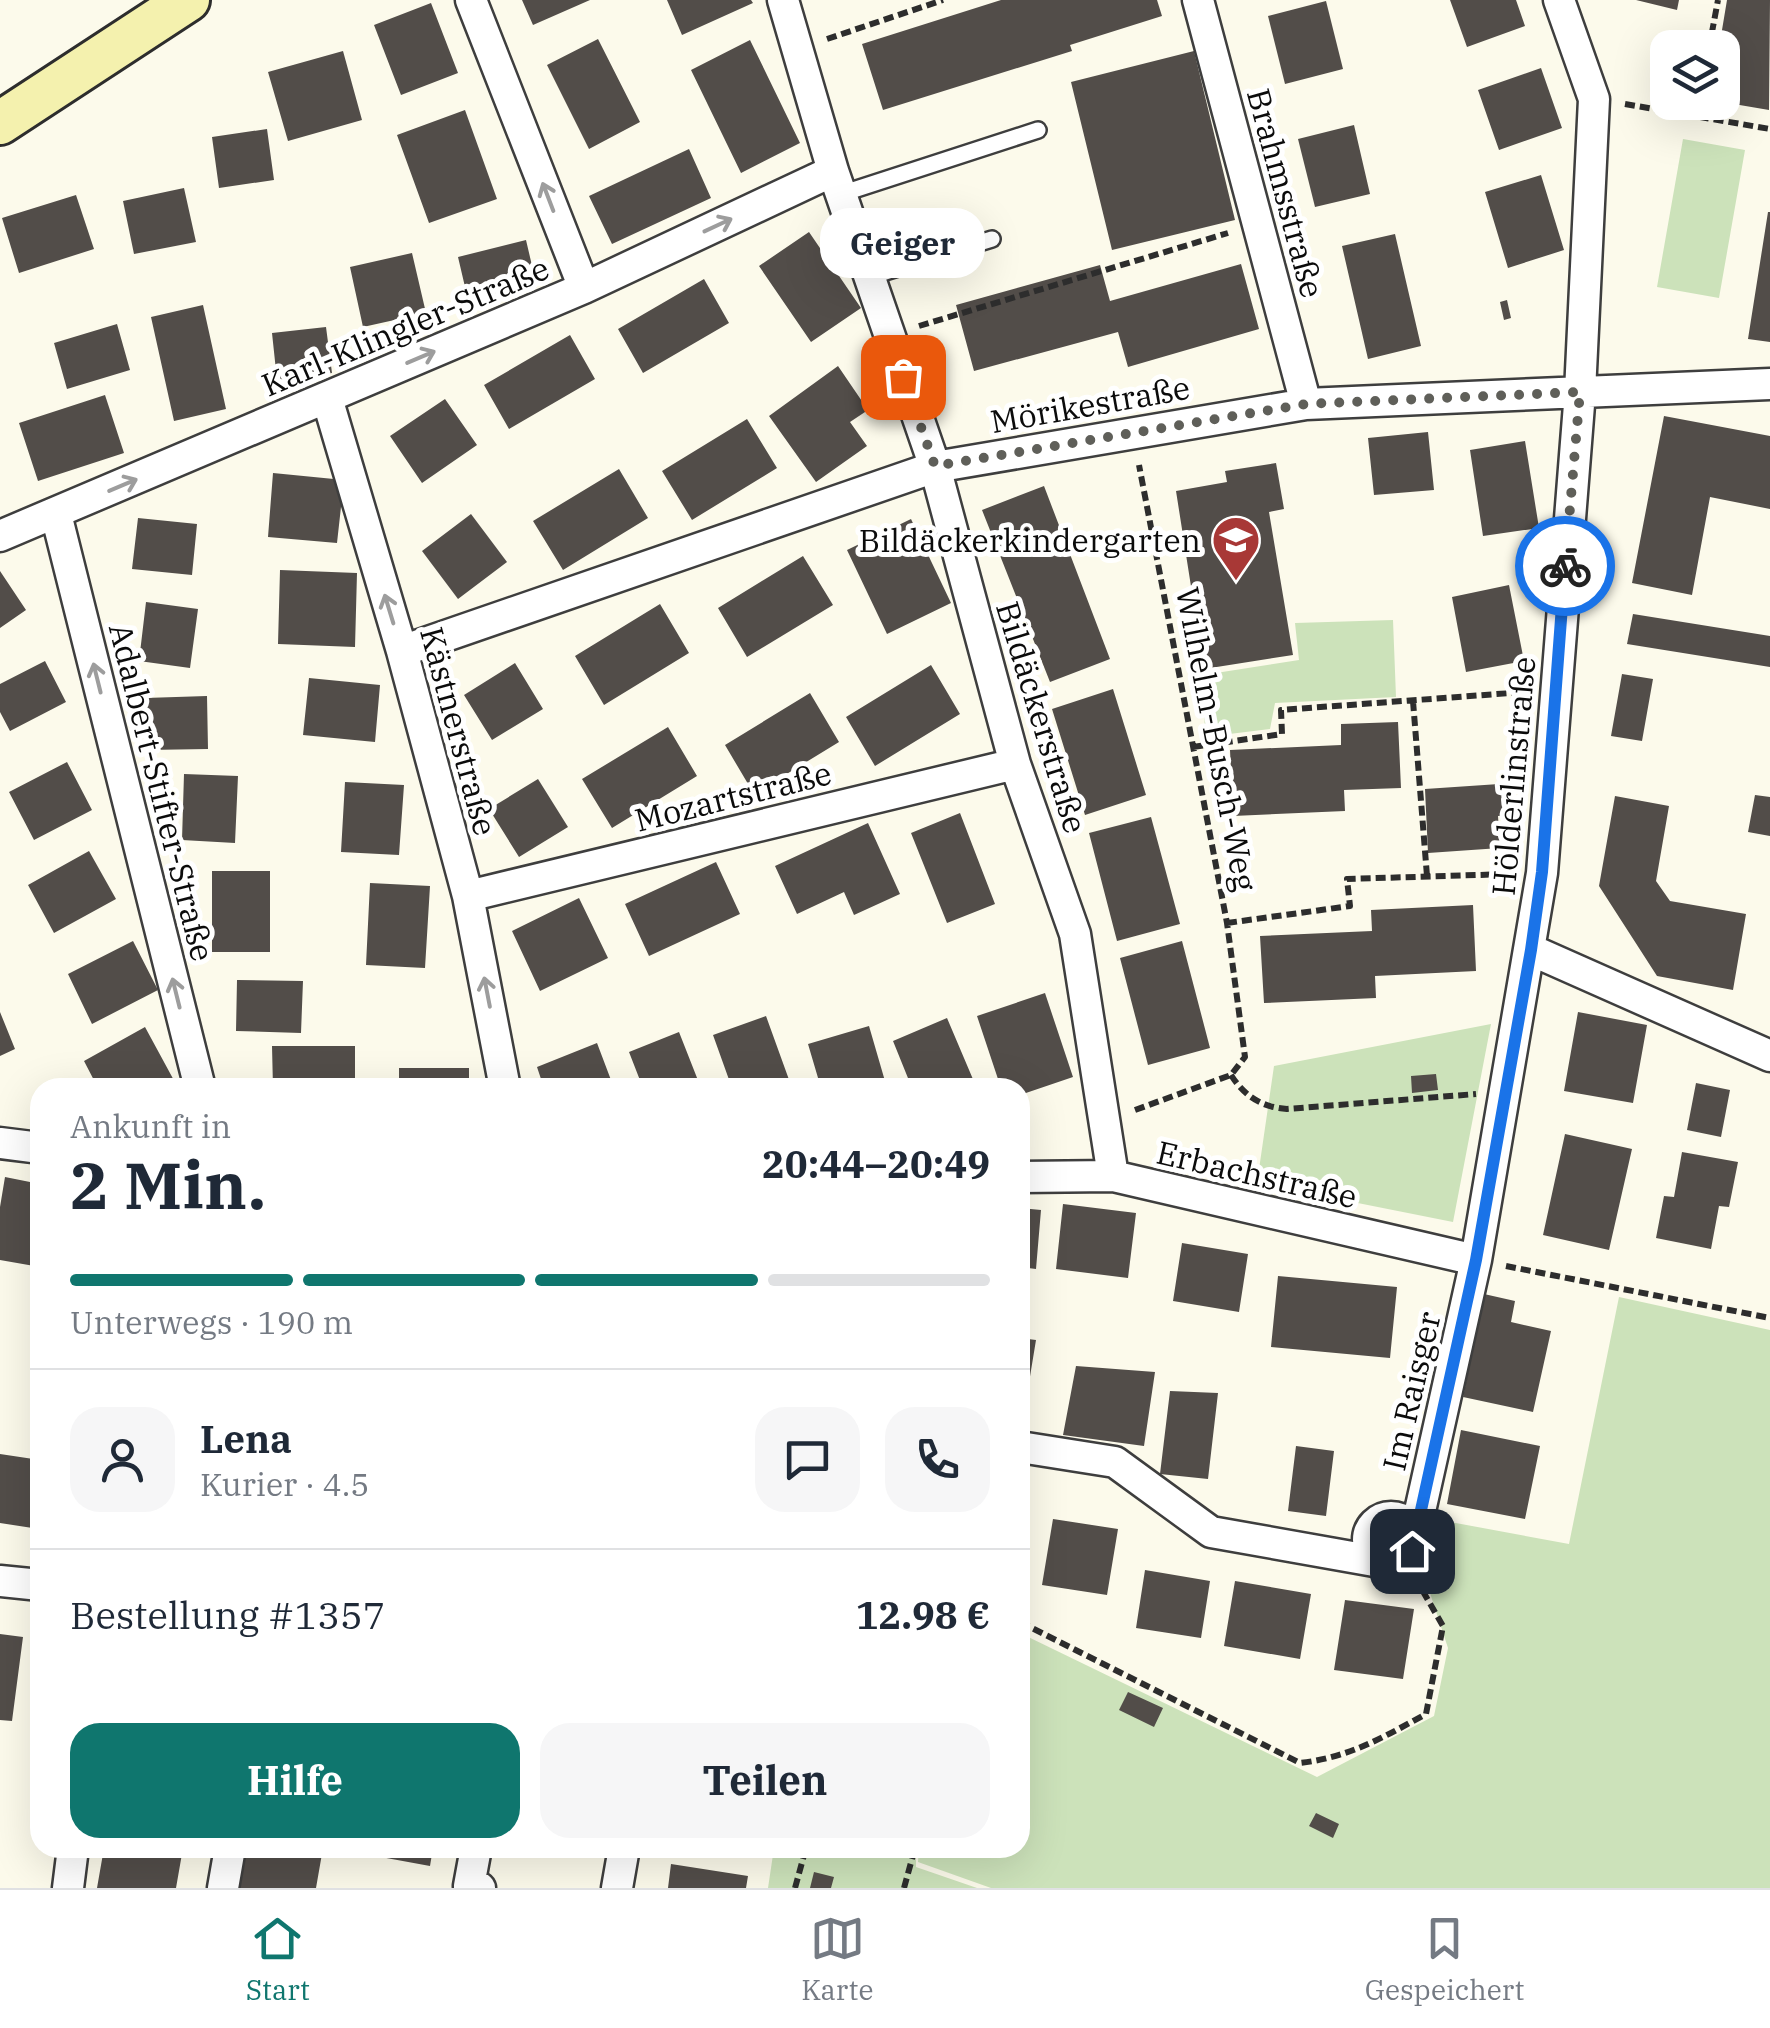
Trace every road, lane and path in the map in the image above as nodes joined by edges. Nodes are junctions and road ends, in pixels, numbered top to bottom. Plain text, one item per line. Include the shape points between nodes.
1 (188, 0) edge
2 (471, 0) edge
3 (783, 0) edge
4 (944, 0) edge
5 (1198, 0) edge
6 (1560, 0) edge
7 (1718, 0) edge
8 (1712, 30) edge
9 (797, 49) junction
10 (1594, 99) junction
11 (1650, 108) edge
12 (1719, 120) edge
13 (0, 123) edge
14 (1770, 129) edge
15 (1038, 130) dead end
16 (836, 183) junction
17 (1242, 228) dead end
18 (992, 239) dead end
19 (869, 278) junction
20 (584, 288) junction
21 (918, 326) dead end
22 (1770, 384) edge
23 (1580, 392) junction
24 (326, 398) junction
25 (1306, 404) junction
26 (1132, 432) junction
27 (935, 466) junction
28 (56, 514) junction
29 (0, 536) edge
30 (402, 651) junction
31 (1556, 690) junction
32 (1413, 701) junction
33 (1193, 746) junction
34 (1015, 764) junction
35 (1542, 872) junction
36 (1427, 876) junction
37 (468, 896) junction
38 (1227, 923) junction
39 (1531, 950) junction
40 (1770, 1056) edge
41 (1231, 1075) junction
42 (197, 1078) edge
43 (503, 1078) edge
44 (1504, 1095) junction
45 (1106, 1120) junction
46 (0, 1143) edge
47 (30, 1147) edge
48 (1113, 1176) junction
49 (1030, 1177) edge
50 (1476, 1260) junction
51 (1770, 1318) edge
52 (1030, 1448) edge
53 (1400, 1553) junction
54 (0, 1581) edge
55 (30, 1584) edge
56 (1030, 1627) edge
57 (71, 1858) edge
58 (228, 1858) edge
59 (474, 1858) edge
60 (622, 1858) edge
61 (804, 1858) edge
62 (912, 1858) edge
63 (68, 1888) edge
64 (223, 1888) edge
65 (480, 1888) edge
66 (617, 1888) edge
67 (796, 1888) edge
68 (904, 1888) edge

1 - 13 street
20 -> 2 street
3 - 9 street, Bildäckerstraße
4 - 9 path
5 - 25 street, Brahmsstraße
6 - 10 street, Hölderlinstraße
7 - 8 path
9 - 16 street, Bildäckerstraße
10 - 11 path
10 - 23 street, Hölderlinstraße
12 - 14 path
15 - 16 lane
16 - 19 street, Bildäckerstraße
20 -> 16 street, Karl-Klingler-Straße
17 - 21 path
18 - 19 lane
19 - 27 street, Bildäckerstraße
24 -> 20 street, Karl-Klingler-Straße
22 - 23 street, Mörikestraße
23 - 25 street, Mörikestraße
23 - 31 street, Hölderlinstraße
28 -> 24 street, Karl-Klingler-Straße
30 -> 24 street, Kästnerstraße
25 - 26 street, Mörikestraße
26 - 27 street, Mörikestraße
26 - 33 path, Wilhelm-Busch-Weg
27 - 30 street, Mörikestraße
27 - 34 street, Bildäckerstraße
28 - 29 street, Karl-Klingler-Straße
42 -> 28 street, Adalbert-Stifter-Straße
30 - 37 street, Kästnerstraße
31 - 32 path
31 - 35 street, Hölderlinstraße
32 - 33 path via 1281,710 1282,734
32 - 36 path
33 - 38 path, Wilhelm-Busch-Weg
34 - 37 street, Mozartstraße
34 - 45 street, Bildäckerstraße via 1075,934
35 - 36 path
35 - 39 street, Hölderlinstraße
36 - 38 path via 1347,879 1350,906
43 -> 37 street, Kästnerstraße
38 - 41 path, Wilhelm-Busch-Weg via 1246,1057
39 - 40 street
39 - 44 street, Hölderlinstraße
41 - 44 path via 1266,1107
41 - 45 path
44 - 50 street, Hölderlinstraße
45 - 48 street, Bildäckerstraße
46 - 47 street
48 - 49 street, Erbachstraße
48 - 50 street, Erbachstraße
50 - 51 path
50 - 53 street, Im Raisger
52 - 53 street via 1114,1462 1211,1532
53 - 56 path via 1443,1626 1426,1714 1336,1758 1300,1762
54 - 55 street
57 - 63 street
58 - 64 street
59 - 65 street via 469,1886
60 - 66 street
61 - 67 path
62 - 68 path

